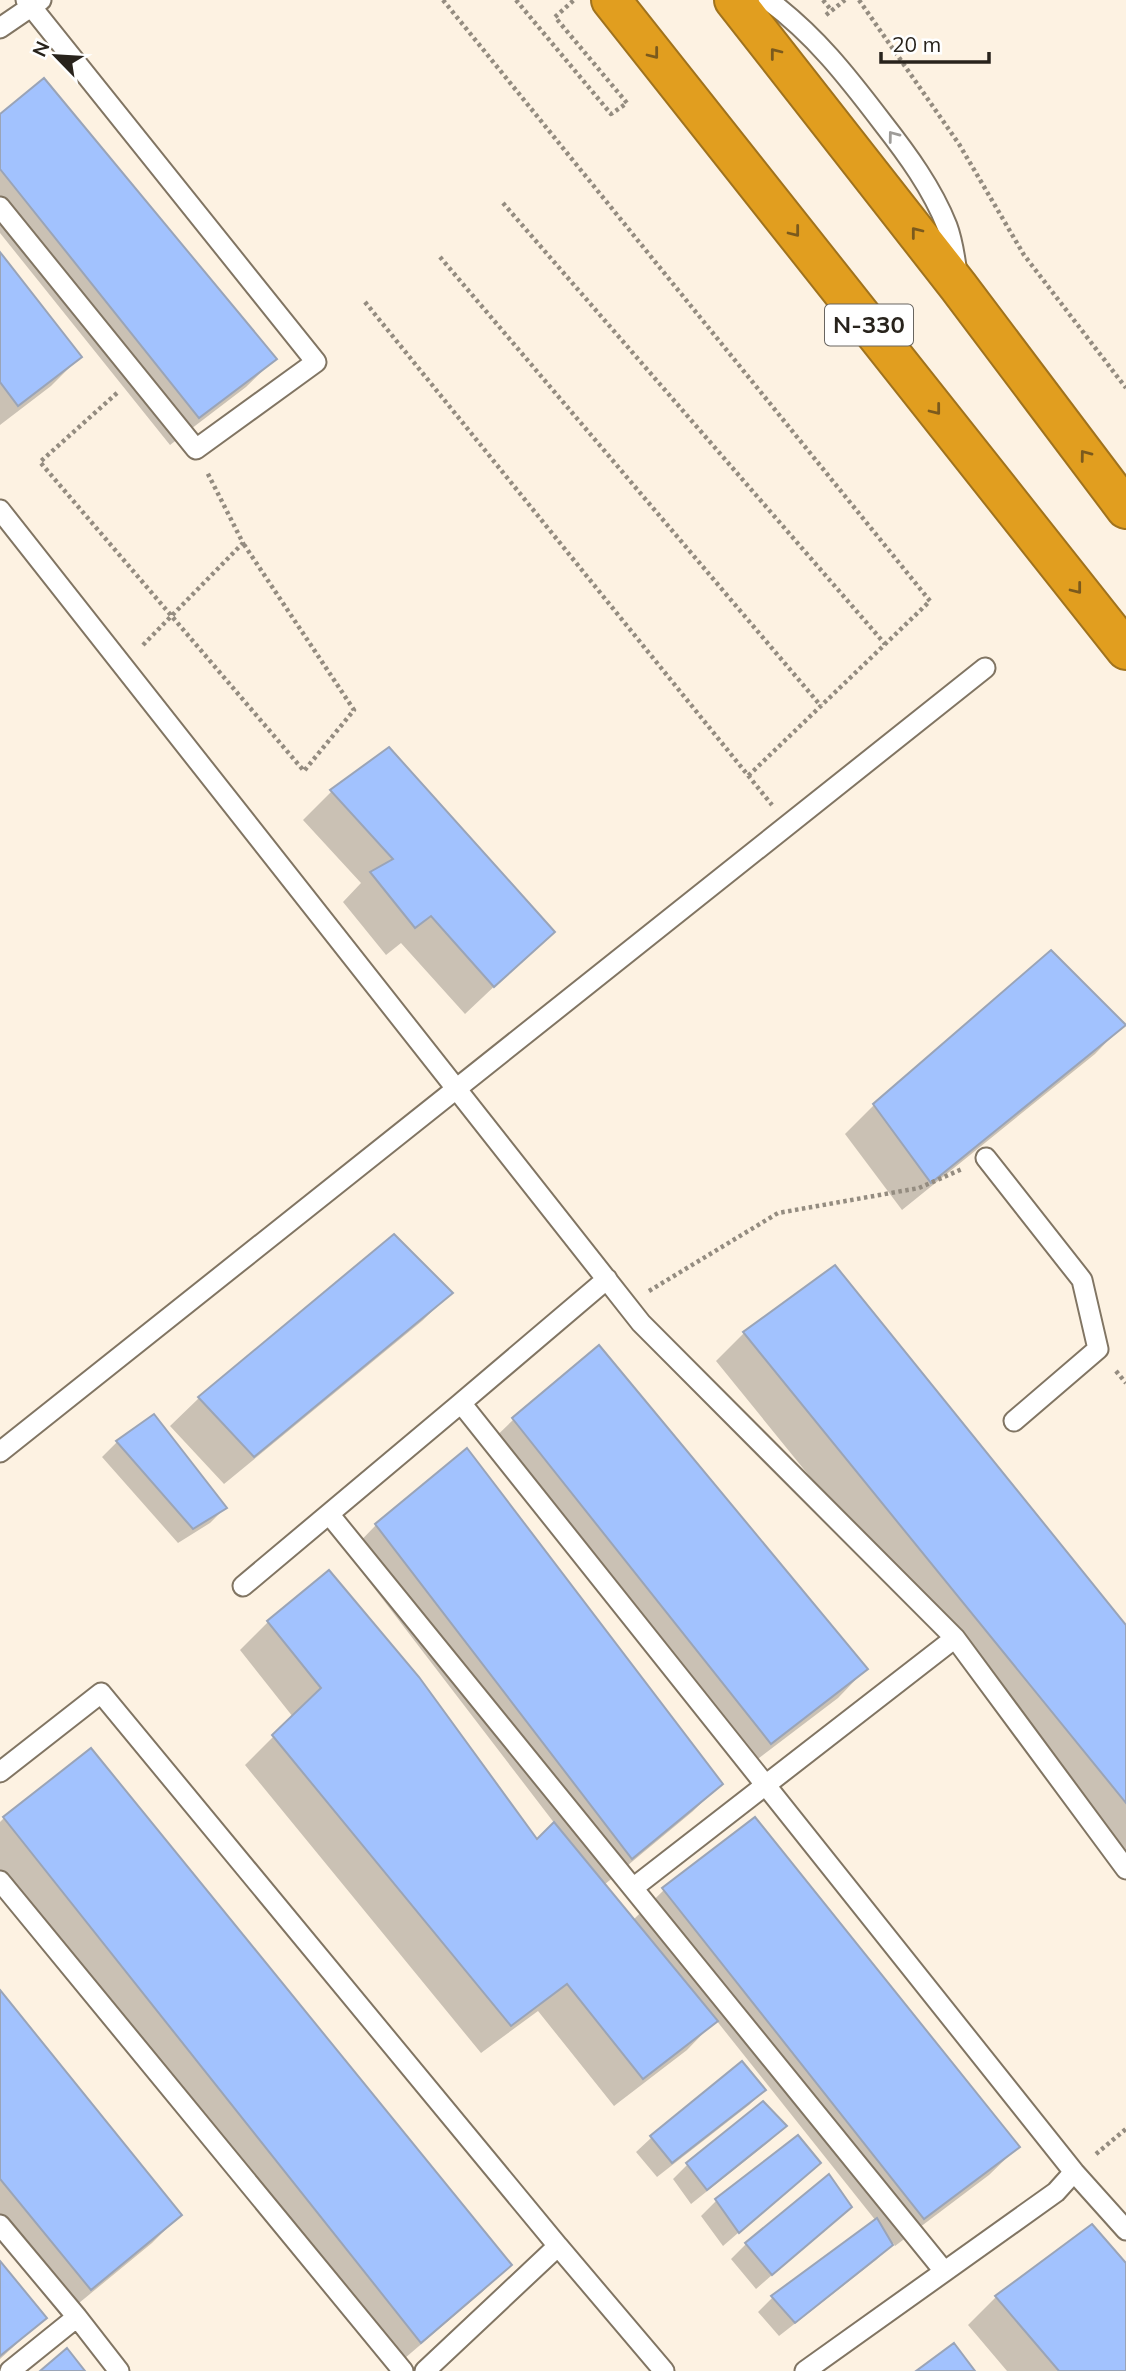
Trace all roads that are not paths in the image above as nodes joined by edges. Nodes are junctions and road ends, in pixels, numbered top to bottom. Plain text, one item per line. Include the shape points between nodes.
1 (611, 0) edge
2 (734, 0) edge
3 (768, 0) edge
4 (33, 2) edge
5 (0, 28) edge
6 (0, 207) edge
7 (958, 285) junction
8 (1126, 509) edge
9 (0, 510) edge
10 (1126, 650) edge
11 (985, 668) dead end
12 (458, 1090) junction
13 (986, 1158) road end
14 (607, 1279) junction
15 (461, 1403) junction
16 (1014, 1421) dead end
17 (0, 1452) edge
18 (329, 1514) junction
19 (243, 1586) dead end
20 (955, 1638) junction
21 (0, 1772) edge
22 (765, 1785) junction
23 (1126, 1869) edge
24 (0, 1881) edge
25 (633, 1888) junction
26 (1074, 2172) junction
27 (0, 2225) edge
28 (1126, 2230) edge
29 (558, 2246) junction
30 (944, 2272) junction
31 (78, 2317) junction
32 (10, 2371) edge
33 (119, 2371) edge
34 (403, 2371) edge
35 (425, 2371) edge
36 (664, 2371) edge
37 (805, 2371) edge

1 -> 10 highway, N-330
7 -> 2 highway
7 -> 3 lane via 949,230 913,164 822,47
4 - 5 lane
4 - 6 lane via 316,362 196,449
8 -> 7 highway
9 - 12 lane
11 - 12 lane
12 - 14 lane
12 - 17 lane
13 - 16 lane via 1082,1280 1098,1349
14 - 15 lane
14 - 20 lane via 641,1323
15 - 18 lane
15 - 22 lane
18 - 19 lane
18 - 25 lane
20 - 22 lane
20 - 23 lane
21 - 29 lane via 101,1692
22 - 25 lane
22 - 26 lane
24 - 34 lane
25 - 30 lane
26 - 28 lane
26 - 30 lane via 1056,2192
27 - 31 lane
29 - 35 lane
29 - 36 lane
30 - 37 lane
31 - 32 lane
31 - 33 lane

